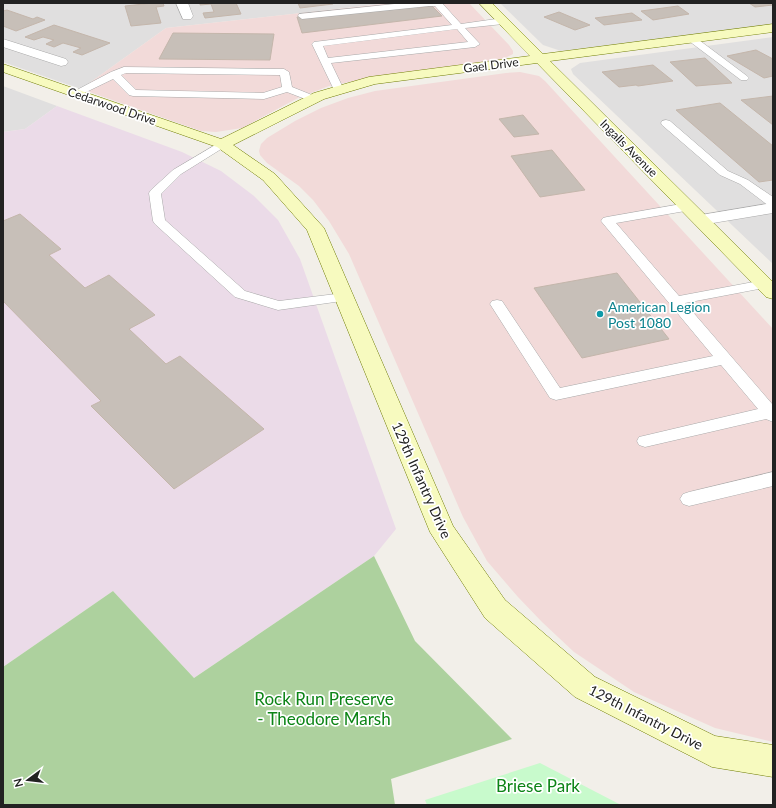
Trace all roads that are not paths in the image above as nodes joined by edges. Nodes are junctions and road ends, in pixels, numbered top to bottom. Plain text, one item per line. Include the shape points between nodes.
1 (182, 3) edge
2 (485, 3) edge
3 (187, 16) dead end
4 (302, 16) dead end
5 (503, 21) junction
6 (460, 26) junction
7 (773, 28) edge
8 (692, 39) junction
9 (3, 43) edge
10 (541, 59) junction
11 (325, 61) junction
12 (60, 62) dead end
13 (3, 68) edge
14 (114, 74) junction
15 (744, 78) dead end
16 (287, 89) junction
17 (339, 90) junction
18 (76, 93) junction
19 (313, 99) junction
20 (666, 123) dead end
21 (222, 144) junction
22 (773, 203) edge
23 (687, 206) junction
24 (773, 208) edge
25 (700, 220) junction
26 (768, 288) edge
27 (344, 297) junction
28 (675, 301) junction
29 (497, 304) dead end
30 (724, 359) junction
31 (771, 414) edge
32 (645, 440) dead end
33 (773, 479) edge
34 (689, 499) dead end
35 (773, 760) edge

1 - 3 street
2 - 5 street, Ingalls Avenue
4 - 6 lane via 429,3 438,4
5 - 6 lane
5 - 10 street, Ingalls Avenue
6 - 11 lane via 317,44
6 - 11 lane via 475,44
7 - 8 street, Gael Drive
8 - 10 street, Gael Drive
8 - 15 lane
9 - 12 street
10 - 17 street, Gael Drive via 374,80
10 - 23 street, Ingalls Avenue
11 - 17 lane
13 - 18 street, Cedarwood Drive
14 - 16 lane via 134,94 264,96
14 - 16 lane via 124,70 284,72
14 - 18 lane
16 - 19 lane
17 - 19 street, Gael Drive
18 - 21 street, Cedarwood Drive
19 - 21 street, Gael Drive
20 - 22 lane via 724,173 744,182
21 - 27 street, 129th Infantry Drive via 269,177 315,228
21 - 27 lane via 177,172 155,193 159,221 240,294 278,306
23 - 25 street, Ingalls Avenue
23 - 28 lane via 607,221
24 - 25 street
25 - 26 street, Ingalls Avenue
26 - 28 lane
27 - 35 street, 129th Infantry Drive via 443,532 496,609 585,687 712,751
28 - 30 lane
29 - 30 lane via 556,394
30 - 31 lane
31 - 32 lane
33 - 34 lane

